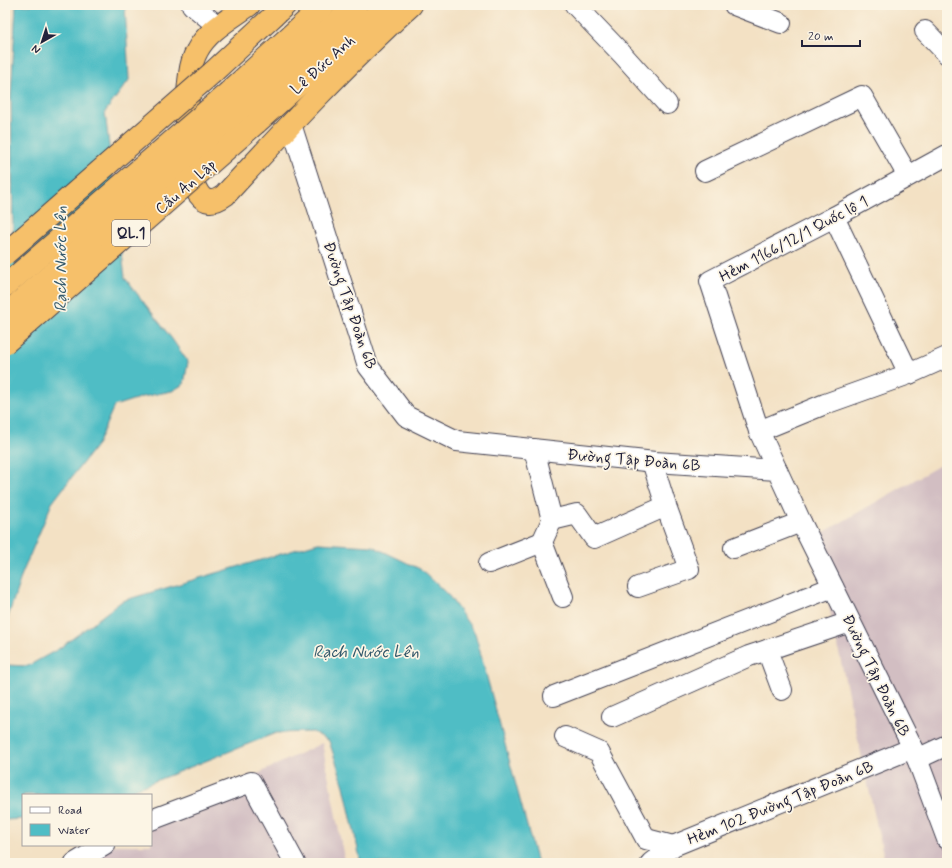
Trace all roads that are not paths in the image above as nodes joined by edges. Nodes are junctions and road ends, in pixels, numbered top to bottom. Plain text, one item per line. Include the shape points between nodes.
1 (192, 5) edge
2 (249, 5) edge
3 (285, 5) edge
4 (324, 5) edge
5 (356, 5) edge
6 (387, 5) edge
7 (411, 5) edge
8 (574, 5) edge
9 (734, 5) edge
10 (781, 23) dead end
11 (219, 27) junction
12 (925, 31) dead end
13 (947, 54) edge
14 (235, 100) junction
15 (667, 104) dead end
16 (256, 123) joint
17 (291, 124) junction
18 (947, 155) edge
19 (705, 171) dead end
20 (908, 176) junction
21 (834, 217) junction
22 (5, 254) edge
23 (5, 286) edge
24 (5, 316) edge
25 (5, 343) edge
26 (947, 357) edge
27 (908, 374) junction
28 (760, 431) junction
29 (534, 449) junction
30 (655, 462) junction
31 (777, 470) junction
32 (666, 506) junction
33 (552, 520) junction
34 (801, 522) junction
35 (542, 542) junction
36 (734, 548) dead end
37 (489, 563) dead end
38 (638, 587) dead end
39 (833, 587) junction
40 (563, 597) dead end
41 (850, 622) junction
42 (767, 650) junction
43 (782, 690) dead end
44 (554, 696) dead end
45 (612, 717) dead end
46 (565, 737) dead end
47 (947, 745) edge
48 (915, 753) junction
49 (152, 820) edge
50 (947, 839) edge
51 (103, 846) edge
52 (673, 846) junction
53 (75, 863) edge
54 (295, 863) edge
55 (651, 863) edge

1 - 11 street
2 - 11 highway
3 - 22 highway, bridge via 212,73
4 - 14 highway, QL.1
5 - 14 highway, Lê Đức Anh / QL.1
6 - 16 highway, Lê Đức Anh / QL.1
7 - 17 highway
8 - 15 street
9 - 10 street
11 - 17 highway via 197,50 190,73 188,148 196,191 206,199 220,199
12 - 13 street
14 - 23 highway, QL.1, bridge
14 - 24 highway, Cầu An Lập / QL.1, bridge
16 - 25 highway, Cầu An Lập / QL.1, bridge
17 - 29 street, Đường Tập Đoàn 6B via 368,366 406,416 457,441
18 - 20 street, Hẻm 1166/12/1 Quốc lộ 1
19 - 20 street via 862,96
20 - 21 street, Hẻm 1166/12/1 Quốc lộ 1
21 - 27 street
21 - 28 street, Hẻm 1166/12/1 Quốc lộ 1 via 710,282
26 - 27 street
27 - 28 street
28 - 31 street, Hẻm 1166/12/1 Quốc lộ 1
29 - 30 street, Đường Tập Đoàn 6B
29 - 33 street
30 - 31 street, Đường Tập Đoàn 6B
30 - 32 street via 654,468
31 - 34 street, Đường Tập Đoàn 6B
32 - 33 street via 594,538 577,514
32 - 38 street via 689,569
33 - 35 street
34 - 36 street
34 - 39 street, Đường Tập Đoàn 6B
35 - 37 street
35 - 40 street
39 - 41 street, Đường Tập Đoàn 6B
39 - 44 street
41 - 42 street
41 - 48 street, Đường Tập Đoàn 6B
42 - 43 street
42 - 45 street
46 - 52 street via 599,752 646,839
47 - 48 street, Hẻm 102 Đường Tập Đoàn 6B
48 - 50 street, Đường Tập Đoàn 6B
48 - 52 street, Hẻm 102 Đường Tập Đoàn 6B
49 - 54 street via 251,782
51 - 53 street
52 - 55 street, Hẻm 102 Đường Tập Đoàn 6B

